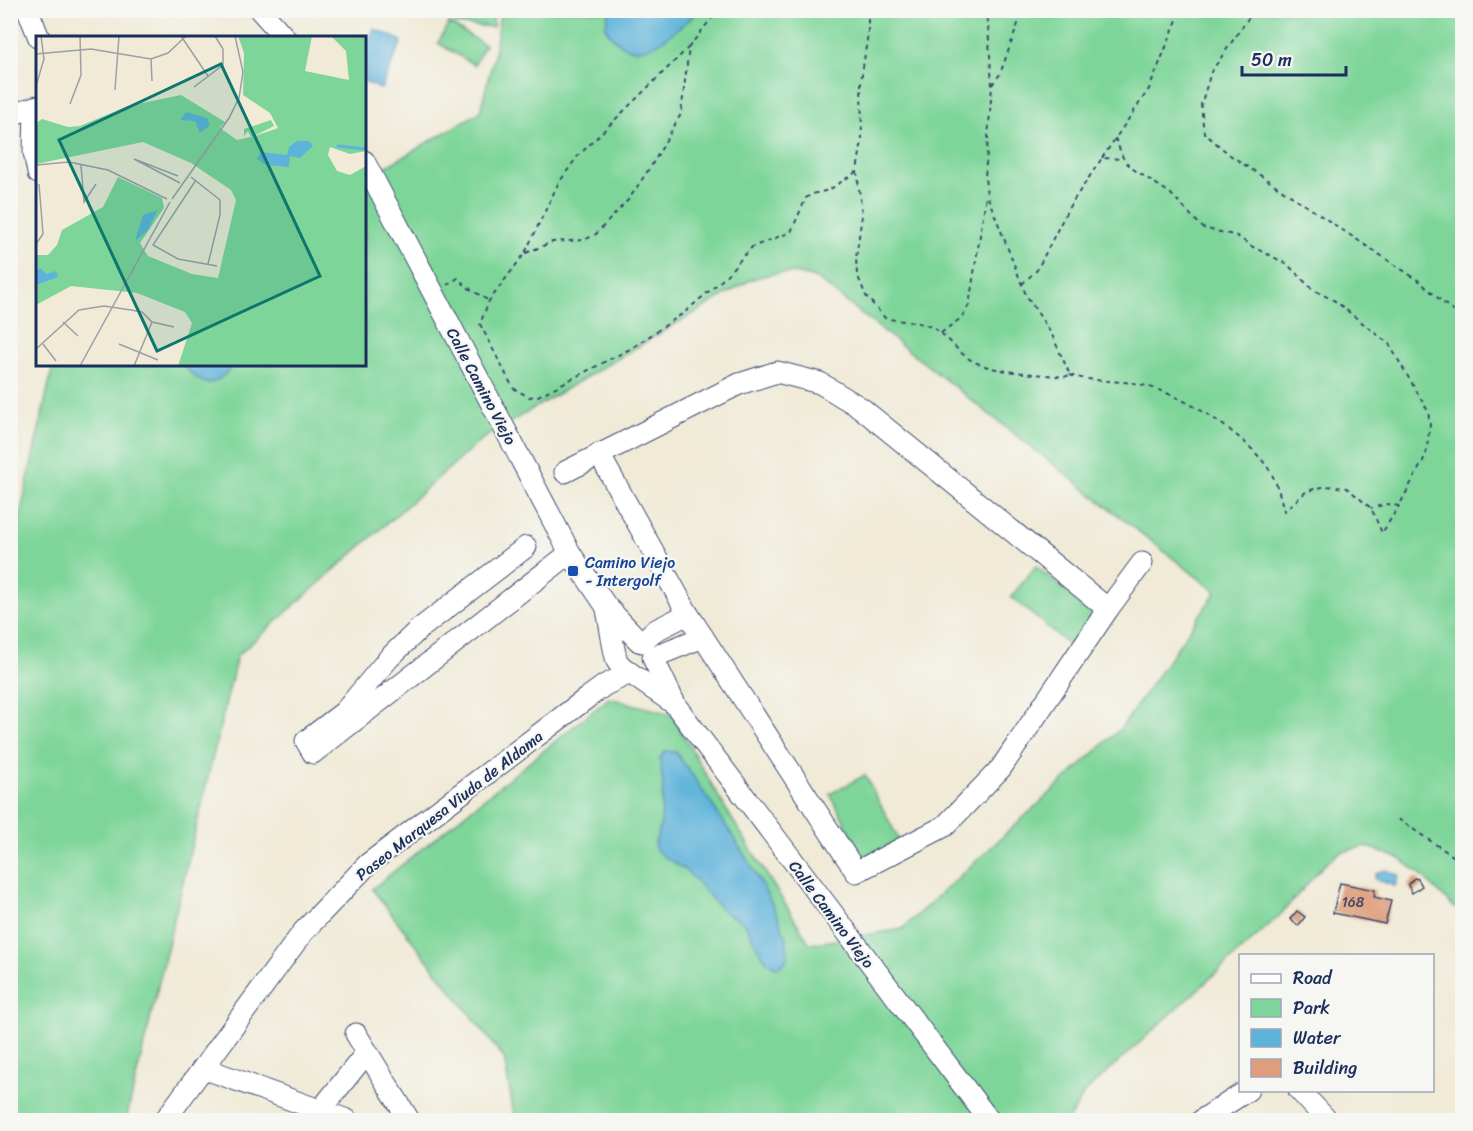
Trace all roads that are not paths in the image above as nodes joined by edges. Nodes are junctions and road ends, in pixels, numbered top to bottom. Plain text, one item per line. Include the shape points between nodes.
1 (28, 10) edge
2 (260, 10) edge
3 (38, 36) edge
4 (283, 36) edge
5 (36, 107) edge
6 (10, 116) edge
7 (36, 162) edge
8 (366, 165) edge
9 (599, 454) junction
10 (565, 472) dead end
11 (526, 547) dead end
12 (570, 553) junction
13 (1142, 563) dead end
14 (606, 606) junction
15 (1108, 609) junction
16 (688, 614) junction
17 (703, 637) junction
18 (647, 650) junction
19 (625, 667) junction
20 (676, 706) junction
21 (356, 1034) dead end
22 (368, 1052) junction
23 (203, 1068) junction
24 (1245, 1092) edge
25 (1301, 1092) edge
26 (321, 1111) junction
27 (165, 1120) edge
28 (347, 1120) edge
29 (409, 1120) edge
30 (989, 1120) edge
31 (1202, 1120) edge
32 (1327, 1120) edge

1 - 3 street
2 - 4 street
5 - 6 street
5 - 7 street
8 - 12 street, Calle Camino Viejo
9 - 10 street
9 - 15 street via 739,384 777,372 820,383 861,408
9 - 16 street
11 - 12 street via 418,630 389,658 344,712 306,741 313,753
12 - 14 street, Calle Camino Viejo
13 - 15 street
14 - 18 street, Calle Camino Viejo
14 - 19 street, Calle Camino Viejo
15 - 17 street via 1001,768 945,826 856,872
16 - 17 street
16 - 18 street via 654,631
17 - 18 street
18 - 19 street via 625,642
18 - 19 street via 652,668 645,676
18 - 20 street, Calle Camino Viejo
19 - 20 street, Calle Camino Viejo
19 - 23 street, Paseo Marquesa Viuda de Aldama via 368,864 303,932
20 - 30 street, Calle Camino Viejo
21 - 22 street
22 - 26 street
22 - 29 street
23 - 26 street
23 - 27 street, Paseo Marquesa Viuda de Aldama
24 - 31 street
25 - 32 street
26 - 28 street

